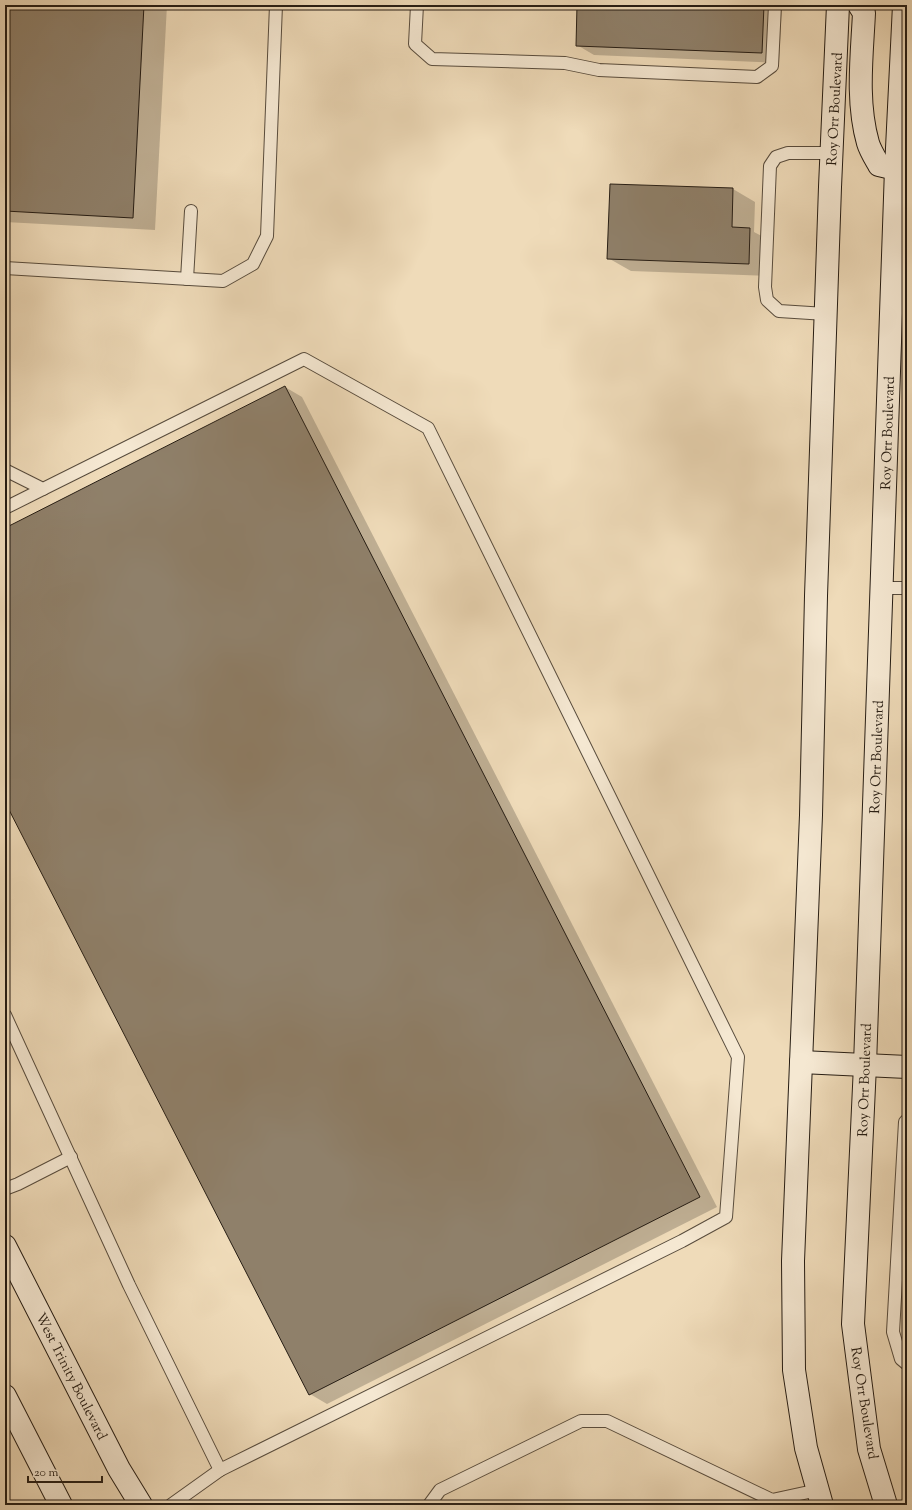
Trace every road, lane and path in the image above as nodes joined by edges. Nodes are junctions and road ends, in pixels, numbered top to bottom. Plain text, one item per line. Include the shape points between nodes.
1 (276, 5) edge
2 (417, 5) edge
3 (775, 5) edge
4 (838, 5) edge
5 (859, 5) edge
6 (904, 5) edge
7 (902, 131) edge
8 (832, 153) junction
9 (896, 169) junction
10 (190, 211) dead end
11 (5, 268) edge
12 (188, 279) junction
13 (826, 314) junction
14 (5, 470) edge
15 (43, 489) junction
16 (5, 508) edge
17 (882, 588) junction
18 (907, 588) edge
19 (5, 1015) edge
20 (801, 1062) junction
21 (865, 1065) junction
22 (907, 1067) edge
23 (907, 1120) edge
24 (71, 1157) junction
25 (5, 1189) edge
26 (5, 1246) edge
27 (907, 1364) edge
28 (5, 1396) edge
29 (220, 1470) junction
30 (820, 1498) edge
31 (770, 1502) edge
32 (61, 1505) edge
33 (141, 1505) edge
34 (171, 1505) edge
35 (429, 1505) edge
36 (886, 1505) edge

1 - 12 lane via 267,236 253,264 223,281
2 - 3 lane via 415,44 432,59 565,63 599,70 757,77 772,66
4 - 8 main road, Roy Orr Boulevard
5 - 9 main road via 864,13 861,75 862,107 868,143 878,165
6 - 7 main road, Roy Orr Boulevard
7 - 9 main road, Roy Orr Boulevard
8 - 13 main road, Roy Orr Boulevard
8 - 13 lane via 788,153 776,157 770,166 765,287 767,300 779,311
9 - 17 main road, Roy Orr Boulevard
10 - 12 lane
11 - 12 lane
13 - 20 main road, Roy Orr Boulevard
14 - 15 lane
15 - 16 lane
15 - 29 lane via 304,359 428,428 738,1057 726,1217
17 - 18 lane
17 - 21 main road, Roy Orr Boulevard
19 - 24 lane
20 - 21 main road
20 - 30 main road, Roy Orr Boulevard via 793,1261 794,1370 806,1448
21 - 22 main road
21 - 36 main road, Roy Orr Boulevard via 853,1324 869,1449
23 - 27 lane via 893,1332 901,1359
24 - 25 lane
24 - 29 lane via 129,1285
26 - 33 main road, West Trinity Boulevard via 119,1469
28 - 32 main road
29 - 34 lane
30 - 31 lane
31 - 35 lane via 607,1421 581,1421 440,1490

